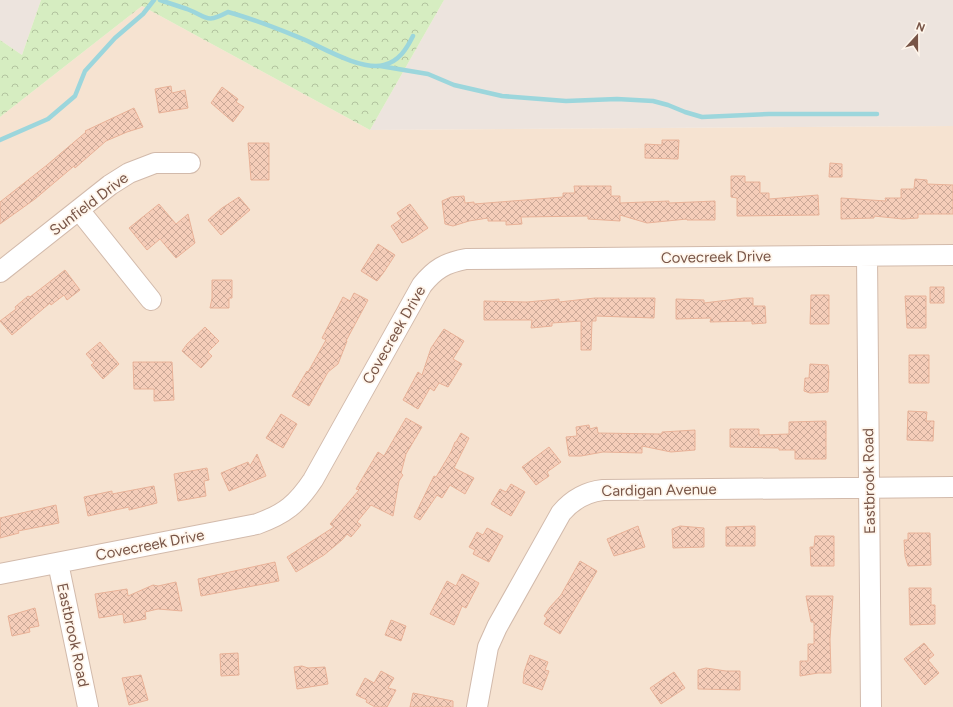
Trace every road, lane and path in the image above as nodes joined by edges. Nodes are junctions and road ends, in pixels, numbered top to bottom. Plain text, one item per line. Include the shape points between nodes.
1 (190, 162) dead end
2 (79, 210) junction
3 (953, 255) edge
4 (867, 256) junction
5 (0, 272) edge
6 (151, 300) dead end
7 (953, 487) edge
8 (869, 488) junction
9 (58, 563) junction
10 (0, 574) edge
11 (88, 707) edge
12 (477, 707) edge
13 (871, 707) edge

1 - 2 street, Sunfield Drive via 155,163 128,173
2 - 5 street, Sunfield Drive
2 - 6 street
3 - 4 street, Covecreek Drive
4 - 8 street, Eastbrook Road
4 - 9 street, Covecreek Drive via 451,262 437,269 422,285 313,480 302,496 288,509 257,524
7 - 8 street, Cardigan Avenue
8 - 12 street, Cardigan Avenue via 603,490 579,497 561,513 497,626 488,647
8 - 13 street, Eastbrook Road
9 - 10 street, Covecreek Drive
9 - 11 street, Eastbrook Road

